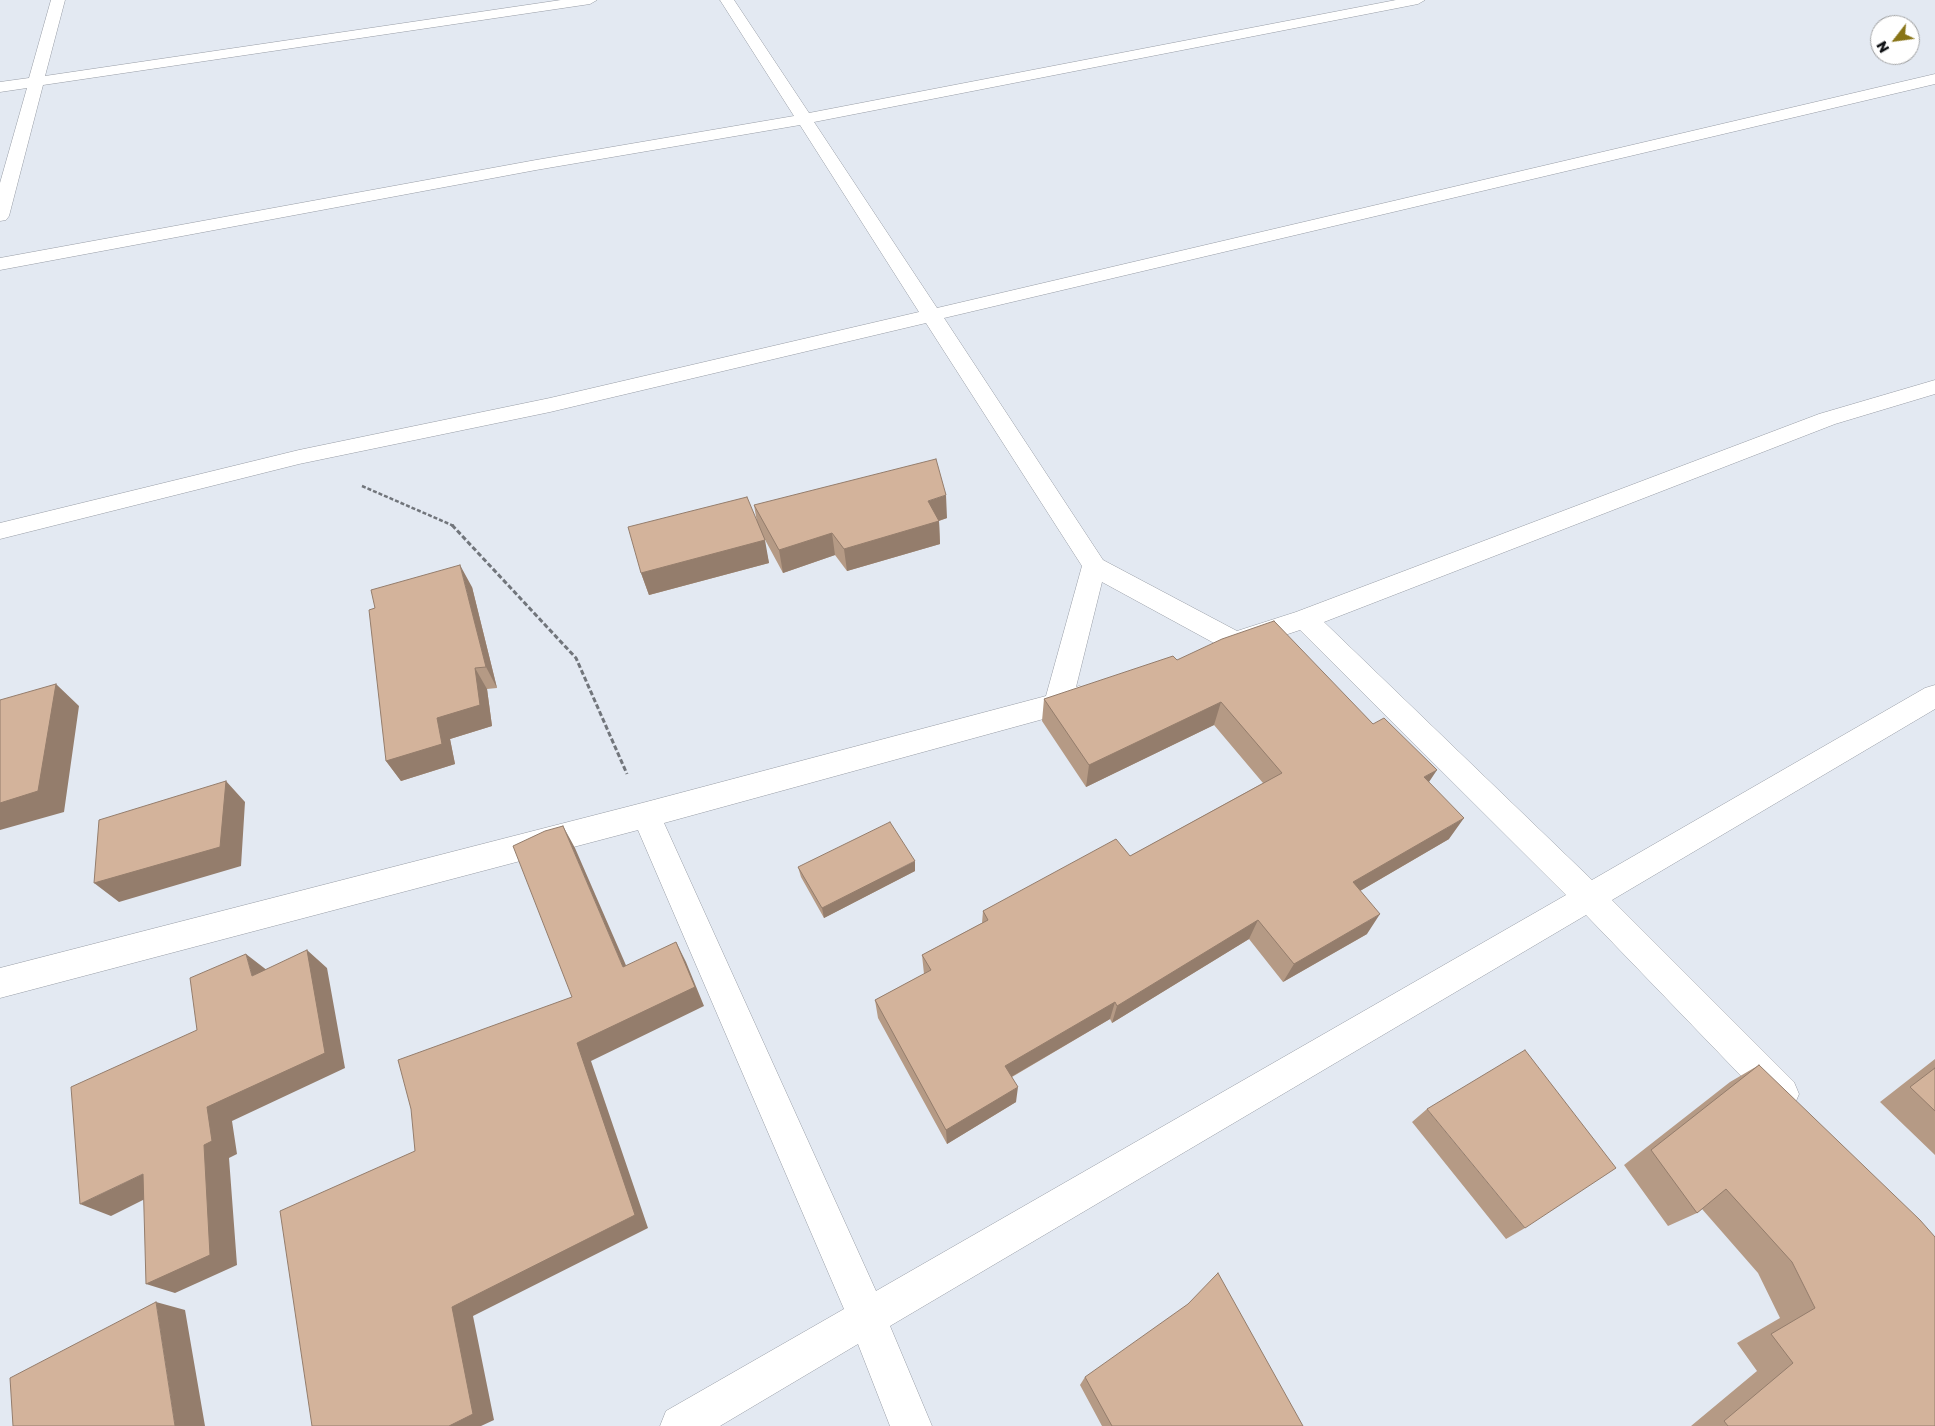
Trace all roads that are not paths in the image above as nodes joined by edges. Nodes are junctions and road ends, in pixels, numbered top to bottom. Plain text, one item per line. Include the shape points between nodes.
1 (58, 0) edge
2 (590, 0) edge
3 (727, 0) edge
4 (1418, 0) edge
5 (1935, 79) edge
6 (36, 81) junction
7 (0, 87) edge
8 (804, 119) junction
9 (0, 216) edge
10 (0, 264) edge
11 (931, 314) junction
12 (1935, 387) edge
13 (0, 531) edge
14 (1094, 566) junction
15 (1305, 619) junction
16 (1234, 642) junction
17 (1207, 652) edge
18 (1104, 688) edge
19 (1935, 696) edge
20 (1058, 704) junction
21 (646, 815) junction
22 (1589, 897) junction
23 (0, 983) edge
24 (1803, 1116) edge
25 (868, 1318) junction
26 (681, 1426) edge
27 (911, 1426) edge

1 - 6 street
2 - 6 street
3 - 8 street
4 - 8 street
5 - 11 street
6 - 7 street
6 - 9 street
8 - 10 street
8 - 11 street
11 - 13 street via 550,405 299,457
11 - 14 street
12 - 15 street via 1828,419
14 - 16 street
14 - 20 street
15 - 16 street
15 - 22 street
16 - 17 street
18 - 20 street
19 - 22 street
20 - 21 street
21 - 23 street
21 - 25 street
22 - 24 street
22 - 25 street
25 - 26 street
25 - 27 street

